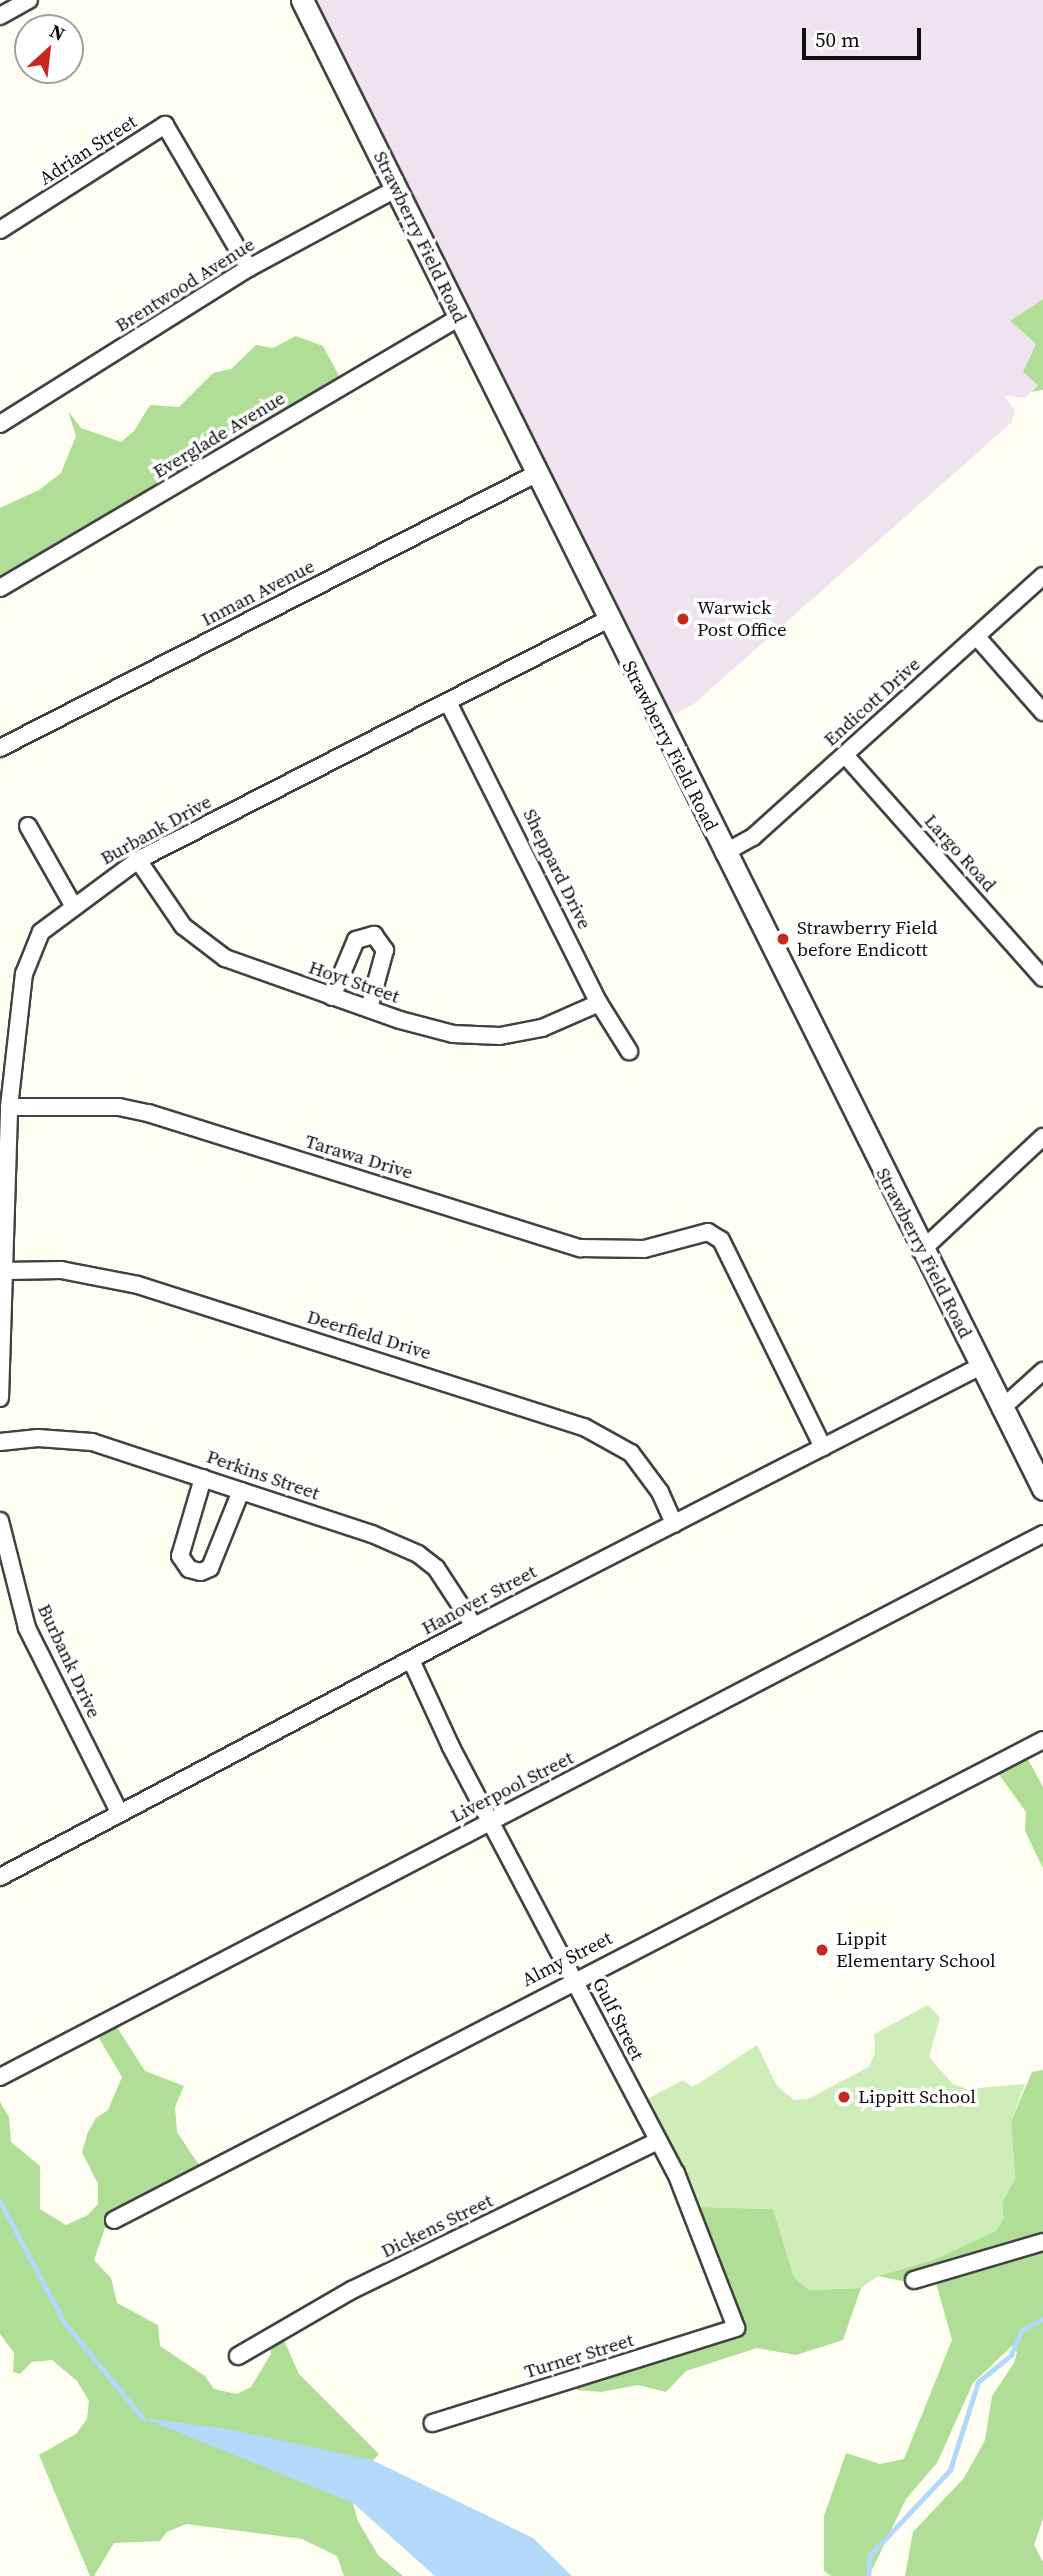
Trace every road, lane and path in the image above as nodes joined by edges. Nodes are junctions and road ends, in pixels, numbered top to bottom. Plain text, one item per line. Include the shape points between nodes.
1 (29, 0) edge
2 (302, 0) edge
3 (0, 16) edge
4 (396, 189) junction
5 (0, 230) edge
6 (249, 268) junction
7 (460, 317) junction
8 (0, 424) edge
9 (534, 474) junction
10 (1043, 576) edge
11 (0, 588) edge
12 (607, 620) junction
13 (977, 637) junction
14 (449, 704) junction
15 (1043, 712) edge
16 (0, 748) edge
17 (845, 755) junction
18 (28, 826) dead end
19 (724, 853) junction
20 (138, 860) junction
21 (74, 907) junction
22 (1043, 978) edge
23 (332, 997) junction
24 (599, 1003) junction
25 (369, 1008) junction
26 (629, 1051) dead end
27 (9, 1107) junction
28 (1043, 1138) edge
29 (922, 1251) junction
30 (5, 1271) junction
31 (981, 1366) junction
32 (1043, 1371) edge
33 (0, 1398) edge
34 (1001, 1409) junction
35 (0, 1442) edge
36 (823, 1447) junction
37 (203, 1478) junction
38 (1043, 1489) edge
39 (241, 1491) junction
40 (0, 1521) edge
41 (674, 1524) junction
42 (1043, 1534) edge
43 (474, 1626) junction
44 (411, 1660) junction
45 (1043, 1740) edge
46 (119, 1812) junction
47 (491, 1823) junction
48 (0, 1877) edge
49 (573, 1979) junction
50 (0, 2077) edge
51 (659, 2141) junction
52 (114, 2220) dead end
53 (1043, 2242) edge
54 (914, 2280) dead end
55 (736, 2328) joint
56 (238, 2356) dead end
57 (433, 2423) dead end

1 - 3 street
2 - 4 street, Strawberry Field Road
4 - 6 street, Brentwood Avenue
4 - 7 street, Strawberry Field Road
5 - 6 street, Adrian Street via 165,125
6 - 8 street, Brentwood Avenue
7 - 9 street, Strawberry Field Road
7 - 11 street, Everglade Avenue
9 - 12 street, Strawberry Field Road
9 - 16 street, Inman Avenue
10 - 13 street, Endicott Drive
12 - 14 street, Burbank Drive
12 - 19 street, Strawberry Field Road
13 - 15 street
13 - 17 street, Endicott Drive
14 - 20 street, Burbank Drive
14 - 24 street, Sheppard Drive
17 - 19 street, Endicott Drive via 752,837
17 - 22 street, Largo Road
18 - 21 street
19 - 29 street, Strawberry Field Road
20 - 21 street, Burbank Drive
20 - 23 street, Hoyt Street via 183,926 210,948 252,971
21 - 27 street, Burbank Drive via 41,933 24,974
23 - 25 street, Hoyt Street
23 - 25 street via 356,940 374,935 385,950
24 - 25 street, Hoyt Street via 542,1028 500,1036 453,1034
24 - 26 street, Sheppard Drive
27 - 30 street, Burbank Drive
27 - 36 street, Tarawa Drive via 119,1107 148,1113 580,1248 644,1250 708,1232 721,1240
28 - 29 street
29 - 31 street, Strawberry Field Road
30 - 33 street, Burbank Drive
30 - 41 street, Deerfield Drive via 61,1270 138,1285 584,1427 631,1453 660,1492
31 - 34 street, Strawberry Field Road
31 - 36 street, Hanover Street
32 - 34 street
34 - 38 street, Strawberry Field Road
35 - 37 street, Perkins Street via 73,1438
36 - 41 street, Hanover Street
37 - 39 street, Perkins Street
37 - 39 street via 180,1556 189,1569 201,1572 210,1568
39 - 43 street, Perkins Street via 358,1528 418,1554 439,1572
40 - 46 street, Burbank Drive via 27,1628
41 - 43 street, Hanover Street
42 - 47 street, Liverpool Street
43 - 44 street, Hanover Street
44 - 46 street, Hanover Street
44 - 47 street, Gulf Street
45 - 49 street, Almy Street
46 - 48 street, Hanover Street
47 - 49 street, Gulf Street
47 - 50 street, Liverpool Street via 137,2002
49 - 51 street, Gulf Street
49 - 52 street, Almy Street
51 - 55 street, Gulf Street via 694,2210
51 - 56 street, Dickens Street via 352,2290
53 - 54 street
55 - 57 street, Turner Street

